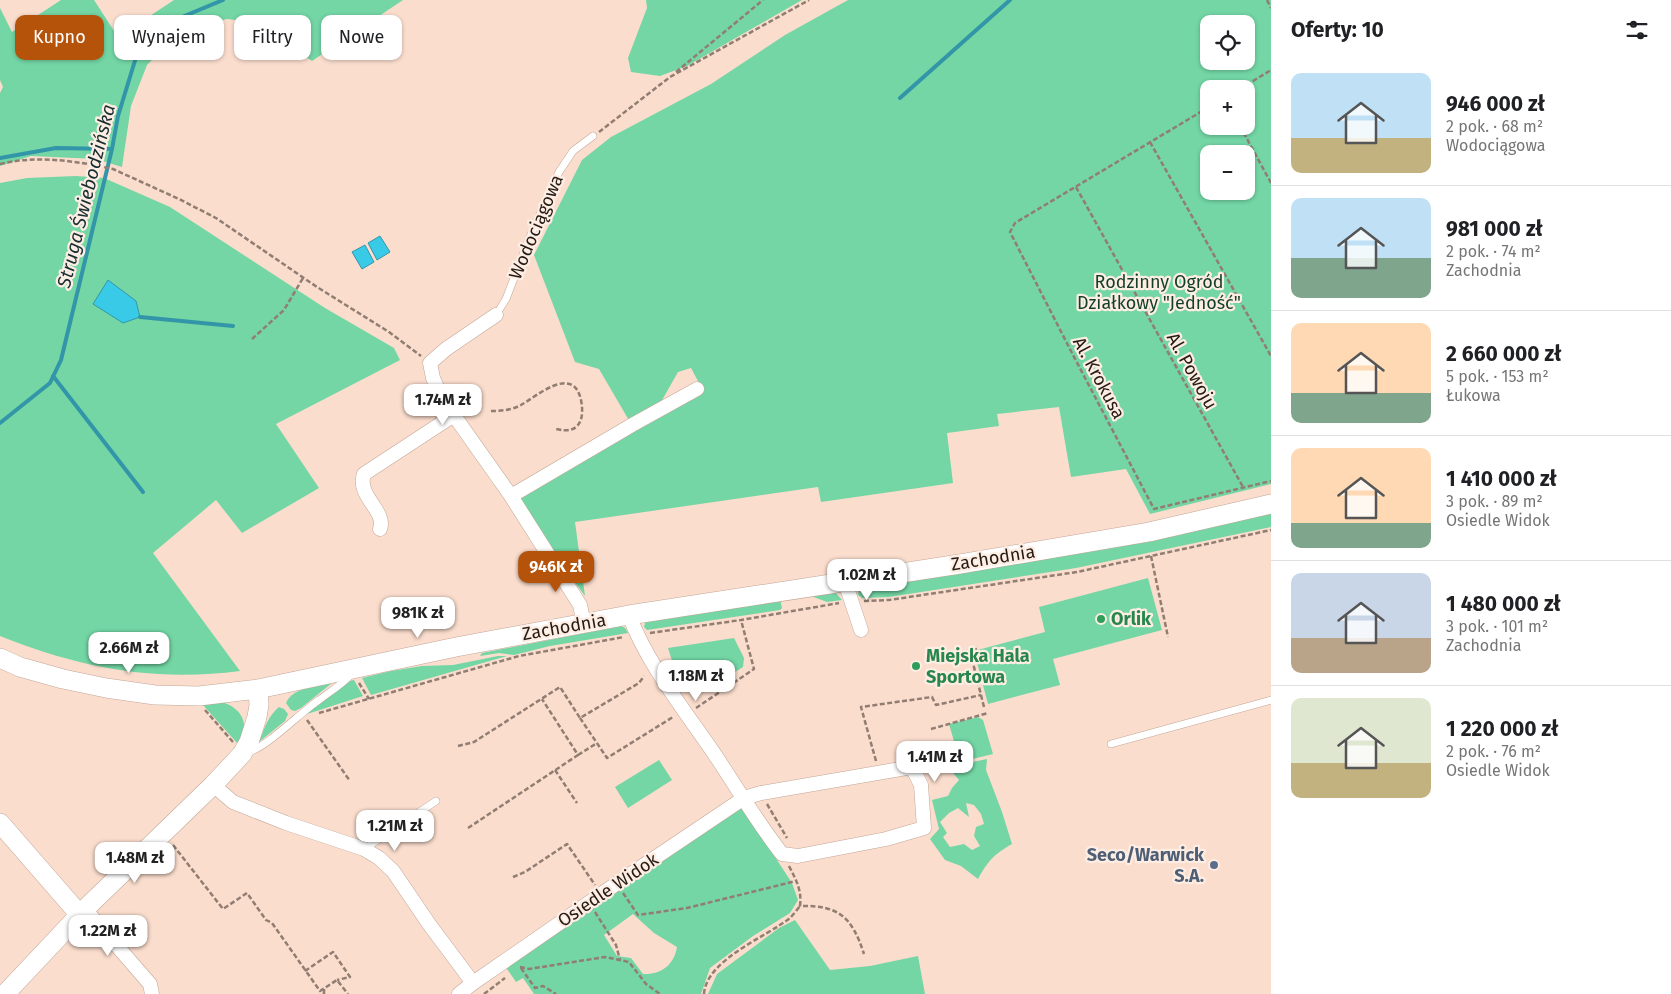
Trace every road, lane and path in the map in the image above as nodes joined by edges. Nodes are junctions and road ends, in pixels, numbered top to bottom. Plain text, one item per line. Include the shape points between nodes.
1 (763, 0) edge
2 (809, 0) edge
3 (1266, 0) edge
4 (1271, 8) edge
5 (1271, 70) edge
6 (670, 77) junction
7 (1255, 80) edge
8 (1200, 112) edge
9 (1245, 135) edge
10 (593, 136) joint
11 (1150, 142) junction
12 (0, 164) edge
13 (1271, 183) edge
14 (1076, 187) junction
15 (303, 278) junction
16 (496, 315) joint
17 (252, 339) dead end
18 (1271, 356) edge
19 (430, 363) junction
20 (697, 389) dead end
21 (491, 411) dead end
22 (454, 415) junction
23 (556, 429) dead end
24 (1271, 481) edge
25 (1243, 488) junction
26 (511, 496) junction
27 (1271, 504) edge
28 (380, 529) dead end
29 (1271, 530) edge
30 (1151, 556) junction
31 (845, 582) junction
32 (862, 601) dead end
33 (841, 602) dead end
34 (788, 606) dead end
35 (789, 611) junction
36 (629, 615) junction
37 (741, 620) junction
38 (584, 624) junction
39 (862, 630) dead end
40 (646, 634) dead end
41 (628, 636) dead end
42 (1168, 637) dead end
43 (977, 649) dead end
44 (0, 658) edge
45 (357, 674) junction
46 (644, 676) dead end
47 (258, 689) junction
48 (981, 695) junction
49 (199, 696) junction
50 (542, 698) junction
51 (369, 699) junction
52 (1271, 700) edge
53 (984, 707) dead end
54 (694, 709) dead end
55 (680, 713) dead end
56 (988, 713) dead end
57 (314, 714) dead end
58 (304, 717) dead end
59 (580, 718) junction
60 (930, 729) dead end
61 (597, 743) junction
62 (1111, 744) dead end
63 (458, 746) dead end
64 (242, 754) junction
65 (578, 755) junction
66 (877, 766) dead end
67 (555, 770) junction
68 (350, 781) dead end
69 (213, 785) junction
70 (744, 798) junction
71 (436, 801) dead end
72 (577, 803) dead end
73 (768, 805) dead end
74 (778, 822) dead end
75 (0, 823) edge
76 (468, 828) dead end
77 (164, 833) junction
78 (364, 848) junction
79 (782, 854) junction
80 (512, 877) dead end
81 (796, 881) junction
82 (616, 884) junction
83 (596, 886) dead end
84 (589, 903) junction
85 (800, 906) junction
86 (83, 912) junction
87 (864, 954) dead end
88 (620, 961) junction
89 (520, 967) junction
90 (305, 971) junction
91 (513, 972) dead end
92 (506, 978) dead end
93 (337, 980) junction
94 (473, 983) junction
95 (324, 989) junction
96 (5, 994) edge
97 (152, 994) edge
98 (324, 994) edge
99 (348, 994) edge
100 (459, 994) edge
101 (484, 994) edge
102 (556, 994) edge
103 (660, 994) edge
104 (704, 994) edge

1 - 6 path
2 - 6 path
3 - 4 path
5 - 7 path
6 - 10 path
8 - 11 path
9 - 13 path
10 - 16 lane, Wodociągowa via 573,152 559,172 506,299
11 - 14 path
11 - 18 path
12 - 15 path via 57,161 113,169 216,218
14 - 25 path, Al. Powoju
14 - 25 path, Al. Krokusa via 1015,223 1010,232 1154,509
15 - 17 path via 284,310
15 - 19 path via 389,332
16 - 19 street, Wodociągowa
19 - 22 street via 441,398
20 - 26 street
21 - 23 path via 508,410 548,388 568,383 580,396 581,420 574,429 566,432
22 - 26 street
22 - 28 street via 364,474 363,486 381,520
24 - 25 path
26 - 38 street via 580,605
27 - 31 street, Zachodnia via 1149,532
29 - 30 path
30 - 32 path via 1068,573 889,600
30 - 42 path
31 - 36 street, Zachodnia
31 - 39 street
33 - 35 path
34 - 35 path
35 - 37 path
36 - 38 street, Zachodnia
36 - 70 street via 661,675
37 - 40 path
37 - 54 path via 754,669
38 - 45 street, Zachodnia via 456,647
41 - 51 path via 519,656
43 - 48 path via 970,651
44 - 49 street, Zachodnia via 86,684 155,695
45 - 47 street, Zachodnia
45 - 51 path
45 - 64 lane via 319,699 261,746
46 - 59 path via 639,683
47 - 49 street, Zachodnia
47 - 64 street via 257,717
48 - 53 path
48 - 66 path via 936,705 932,697 861,707
49 - 64 path via 200,704
50 - 59 path via 560,687
50 - 63 path via 474,742
50 - 65 path
51 - 57 path
52 - 62 lane
55 - 61 path via 607,758
56 - 60 path
58 - 68 path
59 - 61 path
61 - 65 path
64 - 69 street
65 - 67 path
67 - 72 path
67 - 76 path
69 - 77 street
69 - 78 street via 233,802
70 - 79 street
70 - 79 street, Osiedle Widok via 912,767 921,786 924,828 798,856
70 - 82 street, Osiedle Widok
71 - 78 lane
73 - 74 path
75 - 86 street
77 - 86 street
77 - 90 path via 222,909 247,893
78 - 94 street via 393,871
79 - 81 path
80 - 83 path via 567,844
81 - 82 path via 686,908 638,916
81 - 85 path via 801,896
82 - 84 street, Osiedle Widok
84 - 88 path via 616,945
84 - 94 street, Osiedle Widok
85 - 87 path via 817,905 844,916 857,935
85 - 104 path via 790,918 756,938 714,970
86 - 96 street
86 - 97 street via 150,984
88 - 89 path via 605,957
88 - 103 path via 629,962 646,984
89 - 91 path
89 - 102 path via 535,988 543,986
90 - 93 path via 333,952 350,977
90 - 95 path via 320,991
92 - 101 path
93 - 95 path
93 - 99 path
94 - 100 street, Osiedle Widok
95 - 98 path

